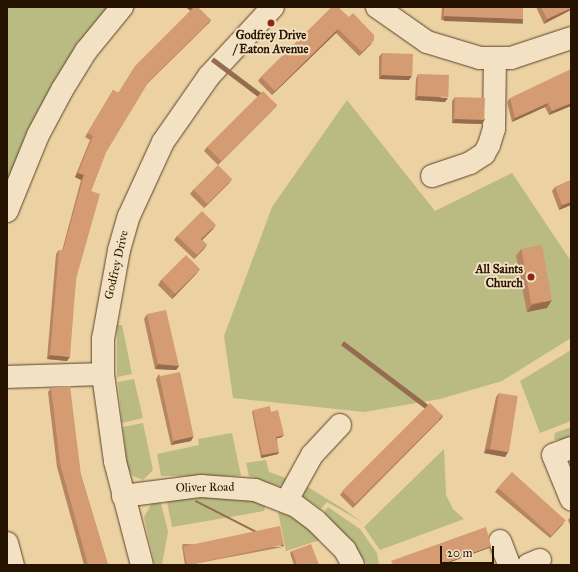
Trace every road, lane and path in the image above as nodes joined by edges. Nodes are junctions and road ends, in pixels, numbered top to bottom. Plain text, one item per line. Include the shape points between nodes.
1 (122, 7) edge
2 (273, 7) edge
3 (376, 7) edge
4 (571, 38) edge
5 (495, 59) junction
6 (432, 176) dead end
7 (7, 211) edge
8 (103, 374) junction
9 (7, 377) edge
10 (340, 425) dead end
11 (562, 452) edge
12 (124, 496) junction
13 (571, 499) edge
14 (286, 502) junction
15 (500, 541) dead end
16 (7, 543) edge
17 (13, 565) edge
18 (142, 565) edge
19 (353, 565) edge
20 (509, 565) edge

1 - 7 street via 86,51 62,90 35,142
2 - 8 street, Godfrey Drive via 185,108 148,172 119,250 103,340
3 - 5 street via 404,30 442,49
4 - 5 street via 530,53
5 - 6 street via 494,129 490,145 484,154 470,163
8 - 9 street
8 - 12 street, Godfrey Drive via 108,419
10 - 14 street via 312,455
11 - 13 street
12 - 14 street, Oliver Road via 177,488 229,486 255,490
12 - 18 street, Godfrey Drive
14 - 19 street, Oliver Road via 329,531
15 - 20 street
16 - 17 street

